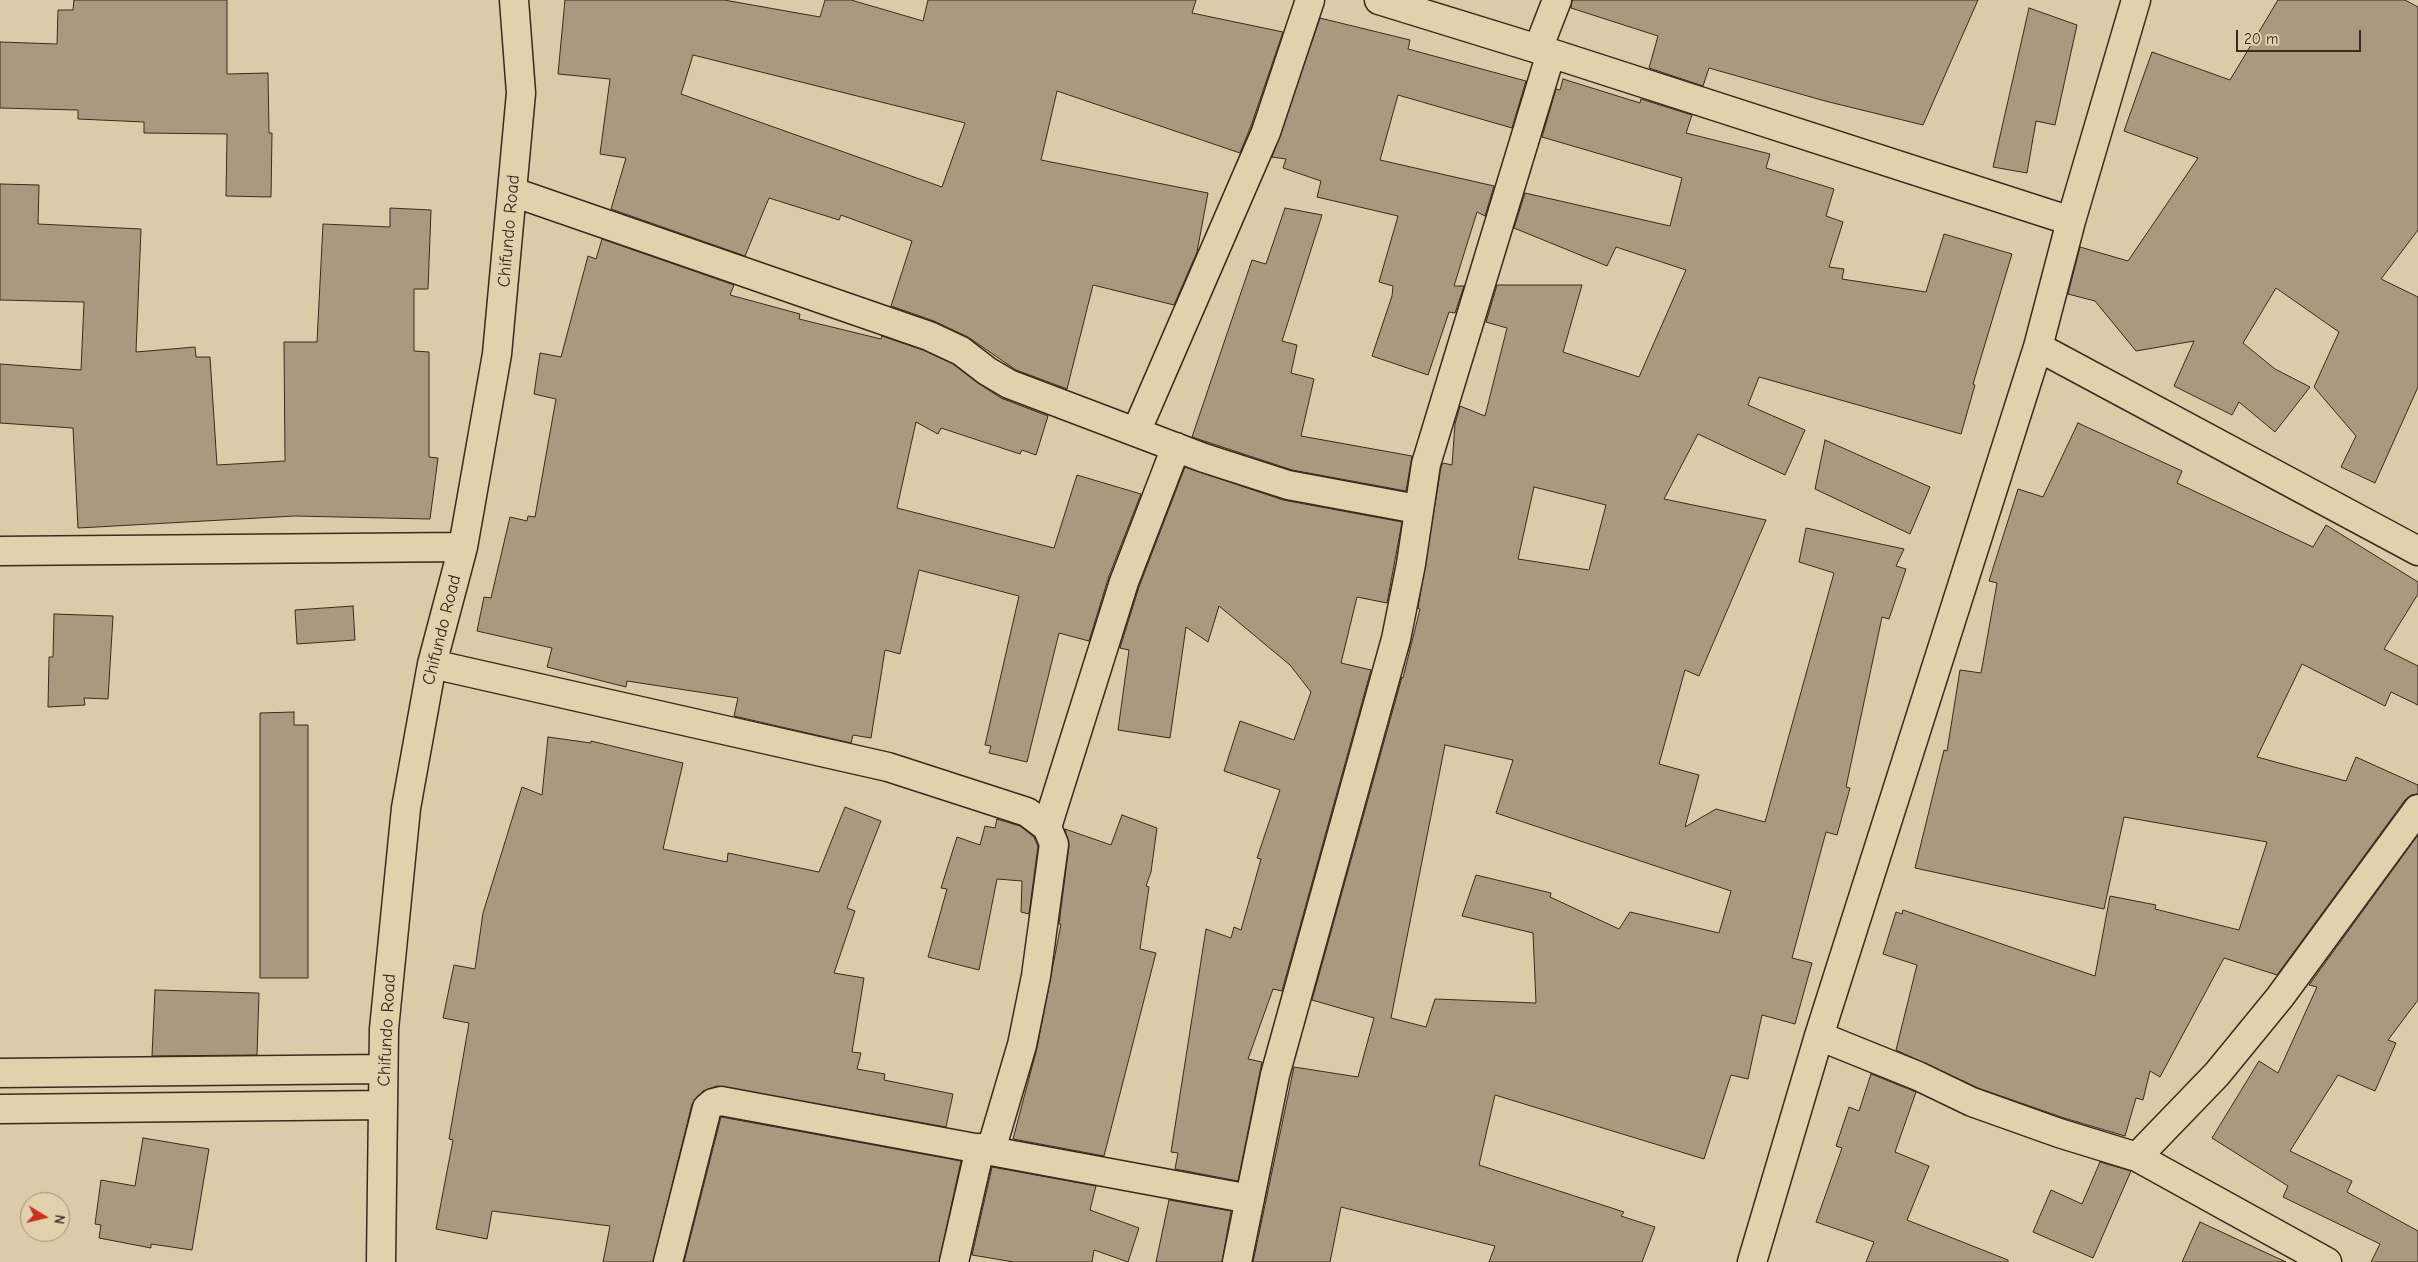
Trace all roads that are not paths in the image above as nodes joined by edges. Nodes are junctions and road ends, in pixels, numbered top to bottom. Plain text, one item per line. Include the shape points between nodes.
1 (514, 0) edge
2 (1310, 0) edge
3 (1379, 0) edge
4 (1557, 0) edge
5 (2136, 0) edge
6 (1544, 51) junction
7 (513, 192) junction
8 (2071, 221) junction
9 (2038, 347) junction
10 (1136, 432) junction
11 (1176, 447) junction
12 (1417, 509) junction
13 (463, 546) junction
14 (0, 551) edge
15 (2418, 551) edge
16 (432, 664) junction
17 (2418, 809) edge
18 (1047, 827) junction
19 (1820, 1036) junction
20 (384, 1069) junction
21 (0, 1073) edge
22 (383, 1105) junction
23 (0, 1109) edge
24 (985, 1149) junction
25 (2137, 1157) junction
26 (1250, 1199) junction
27 (382, 1262) edge
28 (668, 1262) edge
29 (954, 1262) edge
30 (1237, 1262) edge
31 (1752, 1262) edge
32 (2327, 1262) edge

1 - 7 street, Chifundo Road via 521,93
2 - 10 street via 1266,132
3 - 6 street
4 - 6 street
5 - 8 street
6 - 8 street
6 - 12 street via 1426,464
7 - 10 street via 929,336 961,351 1009,384
7 - 13 street, Chifundo Road via 497,354
8 - 9 street
9 - 15 street
9 - 19 street
10 - 11 street
11 - 12 street via 1288,485
11 - 18 street via 1124,582
12 - 26 street via 1396,639 1275,1075
13 - 14 street
13 - 16 street, Chifundo Road
16 - 18 street via 888,767 1026,812
16 - 20 street, Chifundo Road via 406,808 384,1029
17 - 25 street via 2274,1005 2217,1074
18 - 24 street via 1054,844 1036,976 1022,1045
19 - 25 street via 1972,1102
19 - 31 street
20 - 21 street
20 - 22 street, Chifundo Road
22 - 23 street
22 - 27 street, Chifundo Road
24 - 26 street
24 - 28 street via 721,1101 713,1103 707,1108
24 - 29 street
25 - 32 street
26 - 30 street

